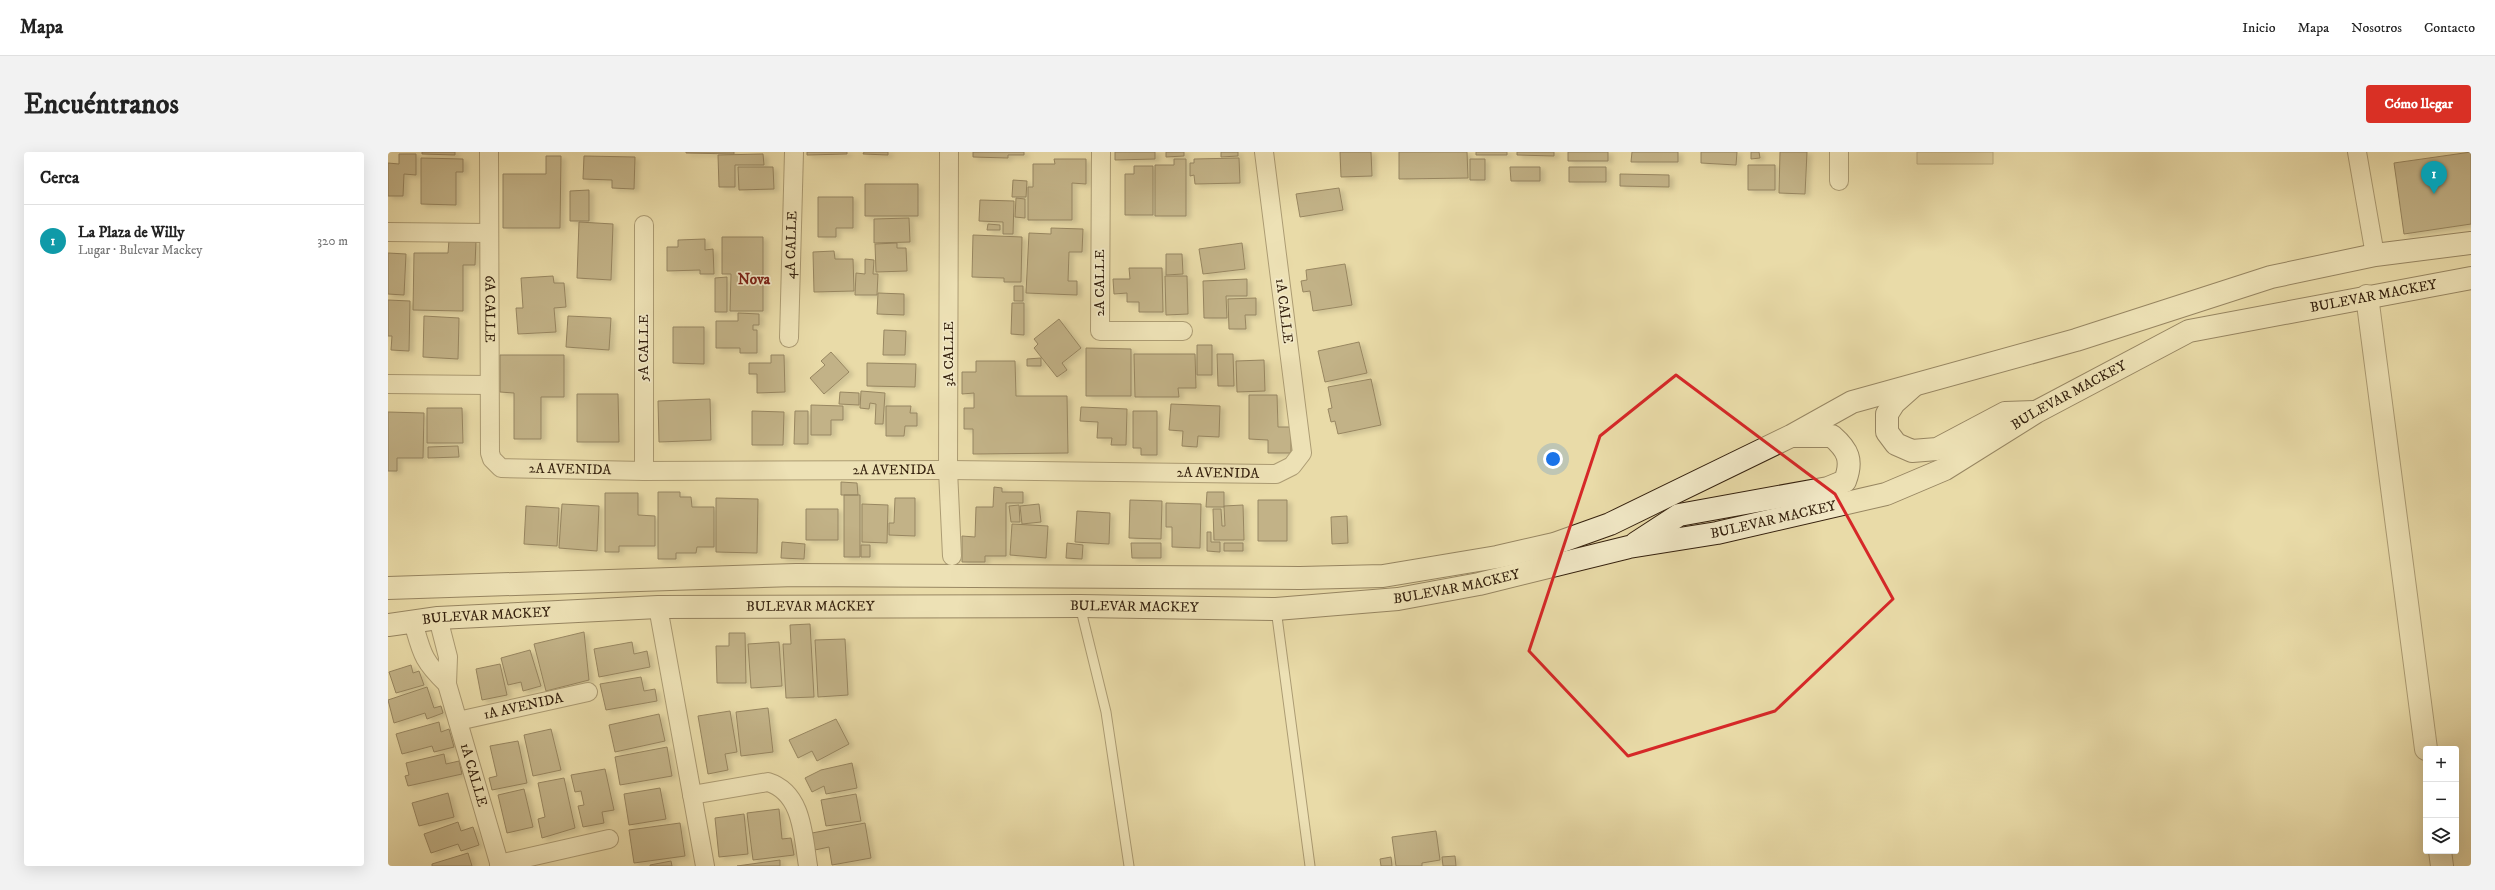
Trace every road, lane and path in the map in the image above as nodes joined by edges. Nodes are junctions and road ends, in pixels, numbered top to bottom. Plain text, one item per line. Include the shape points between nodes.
1 (488, 152) edge
2 (794, 152) edge
3 (949, 152) edge
4 (1101, 152) edge
5 (1264, 152) edge
6 (1839, 152) edge
7 (2357, 152) edge
8 (1839, 181) dead end
9 (644, 225) dead end
10 (388, 232) edge
11 (489, 232) junction
12 (2471, 243) edge
13 (2375, 255) junction
14 (2471, 278) edge
15 (2367, 296) junction
16 (1183, 331) dead end
17 (790, 338) dead end
18 (388, 384) edge
19 (488, 385) junction
20 (1912, 387) junction
21 (2036, 412) junction
22 (1791, 436) junction
23 (496, 464) joint
24 (1292, 466) joint
25 (948, 470) junction
26 (644, 471) junction
27 (1630, 547) junction
28 (952, 556) dead end
29 (388, 588) edge
30 (1080, 606) junction
31 (658, 607) junction
32 (1276, 609) junction
33 (438, 618) junction
34 (413, 622) junction
35 (388, 625) edge
36 (446, 684) junction
37 (588, 692) dead end
38 (458, 721) junction
39 (2426, 746) edge
40 (692, 795) junction
41 (609, 839) dead end
42 (2440, 854) edge
43 (500, 865) edge
44 (704, 866) edge
45 (808, 866) edge
46 (1129, 866) edge
47 (1310, 866) edge
48 (2442, 866) edge

1 - 11 street, 6A CALLE
2 - 17 street, 4A CALLE
3 - 25 street, 3A CALLE
4 - 16 street, 2A CALLE via 1100,331
5 - 24 street, 1A CALLE via 1302,453
6 - 8 street
7 - 13 street
9 - 26 street, 5A CALLE
10 - 11 street
11 - 19 street, 6A CALLE
12 - 13 main road, BULEVAR MACKEY
13 - 20 main road, BULEVAR MACKEY via 2272,277 2076,340
14 - 15 main road, BULEVAR MACKEY
15 - 21 main road, BULEVAR MACKEY via 2189,331
15 - 39 main road
18 - 19 street
19 - 23 street, 6A CALLE via 490,453
20 - 21 main road via 1894,403 1887,414 1887,432 1896,444 1912,451 1936,449 2005,412
20 - 22 main road, BULEVAR MACKEY via 1852,402
21 - 27 main road, BULEVAR MACKEY via 1945,469 1886,494 1716,533
22 - 27 main road via 1832,436 1845,448 1850,460 1845,481 1828,488 1679,515
22 - 29 main road, BULEVAR MACKEY via 1610,524 1554,544 1497,557 1383,576 1192,578 796,575
23 - 26 street, 2A AVENIDA via 508,469
24 - 25 street, 2A AVENIDA via 1276,474
25 - 26 street, 2A AVENIDA
25 - 28 street, 3A CALLE
27 - 32 main road, BULEVAR MACKEY via 1479,584 1413,596
30 - 31 main road, BULEVAR MACKEY
30 - 32 main road, BULEVAR MACKEY
30 - 46 lane via 1106,712
31 - 33 main road, BULEVAR MACKEY
31 - 40 street
32 - 47 lane
33 - 34 main road, BULEVAR MACKEY
33 - 36 street, 1A CALLE via 448,657
34 - 35 main road, BULEVAR MACKEY
34 - 36 street, 1A CALLE via 422,654 429,666
36 - 38 street, 1A CALLE
37 - 38 street, 1A AVENIDA
38 - 43 street, 1A CALLE
40 - 44 street
40 - 45 street via 768,782 777,785 799,812
41 - 43 street
42 - 48 main road

